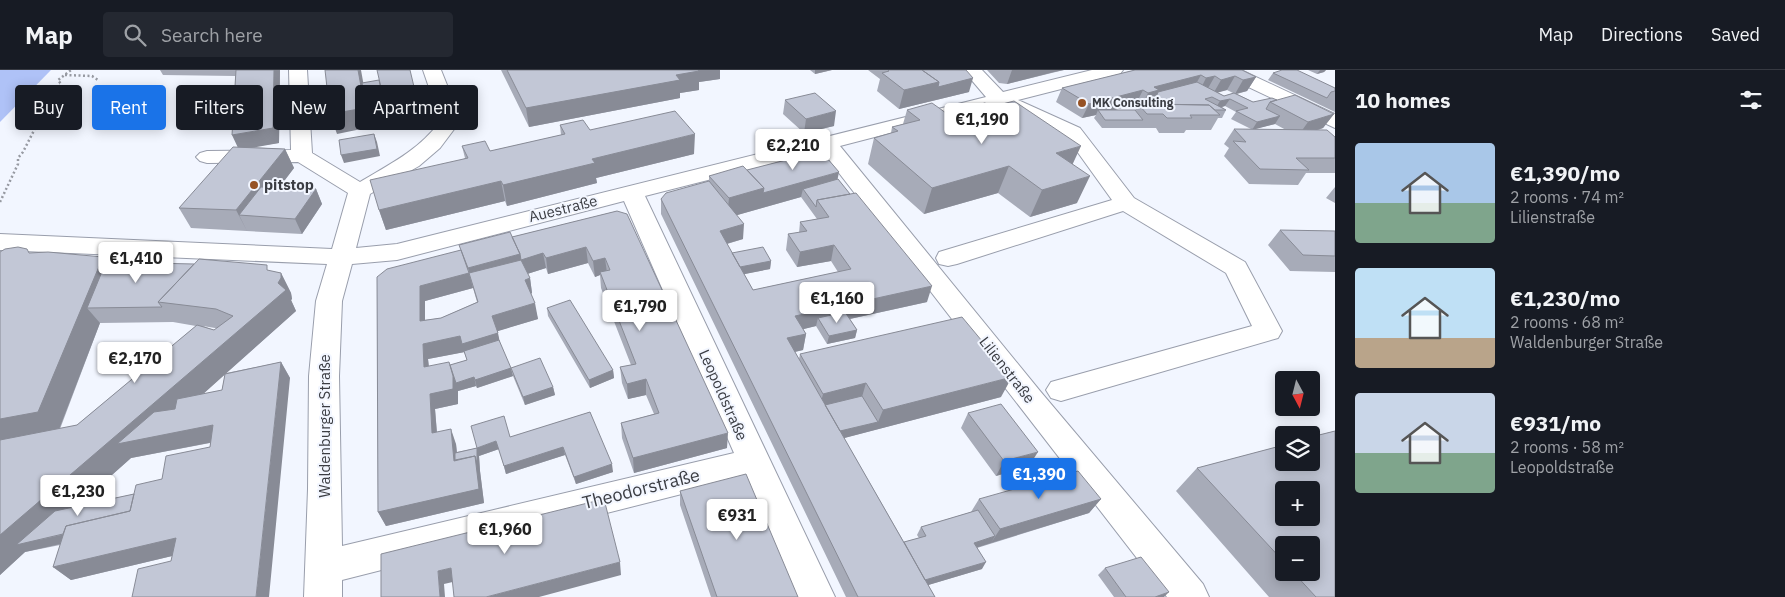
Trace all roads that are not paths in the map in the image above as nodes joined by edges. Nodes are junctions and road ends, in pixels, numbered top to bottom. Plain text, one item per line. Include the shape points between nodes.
1 (298, 70) edge
2 (432, 70) edge
3 (972, 70) edge
4 (1114, 70) edge
5 (1227, 70) edge
6 (999, 99) junction
7 (1335, 122) edge
8 (826, 142) junction
9 (302, 156) junction
10 (207, 157) dead end
11 (360, 191) junction
12 (631, 192) junction
13 (1126, 203) junction
14 (0, 242) edge
15 (342, 257) junction
16 (948, 258) dead end
17 (1060, 390) dead end
18 (754, 462) junction
19 (324, 582) edge
20 (816, 597) edge
21 (1190, 597) edge

1 - 9 street
2 - 11 street via 445,105 448,124 433,144 411,161
3 - 6 street
4 - 6 street, Auestraße
5 - 7 street
6 - 8 street, Auestraße
6 - 13 street via 1073,132
8 - 12 street, Auestraße
8 - 21 street, Lilienstraße
9 - 10 street
9 - 11 street
11 - 15 street, Waldenburger Straße
12 - 15 street, Auestraße via 397,252
12 - 18 street, Leopoldstraße
13 - 16 street
13 - 17 street via 1236,268 1268,331
14 - 15 street, Auestraße
15 - 19 street, Waldenburger Straße via 329,301 324,376
18 - 19 street, Theodorstraße
18 - 20 street, Leopoldstraße

